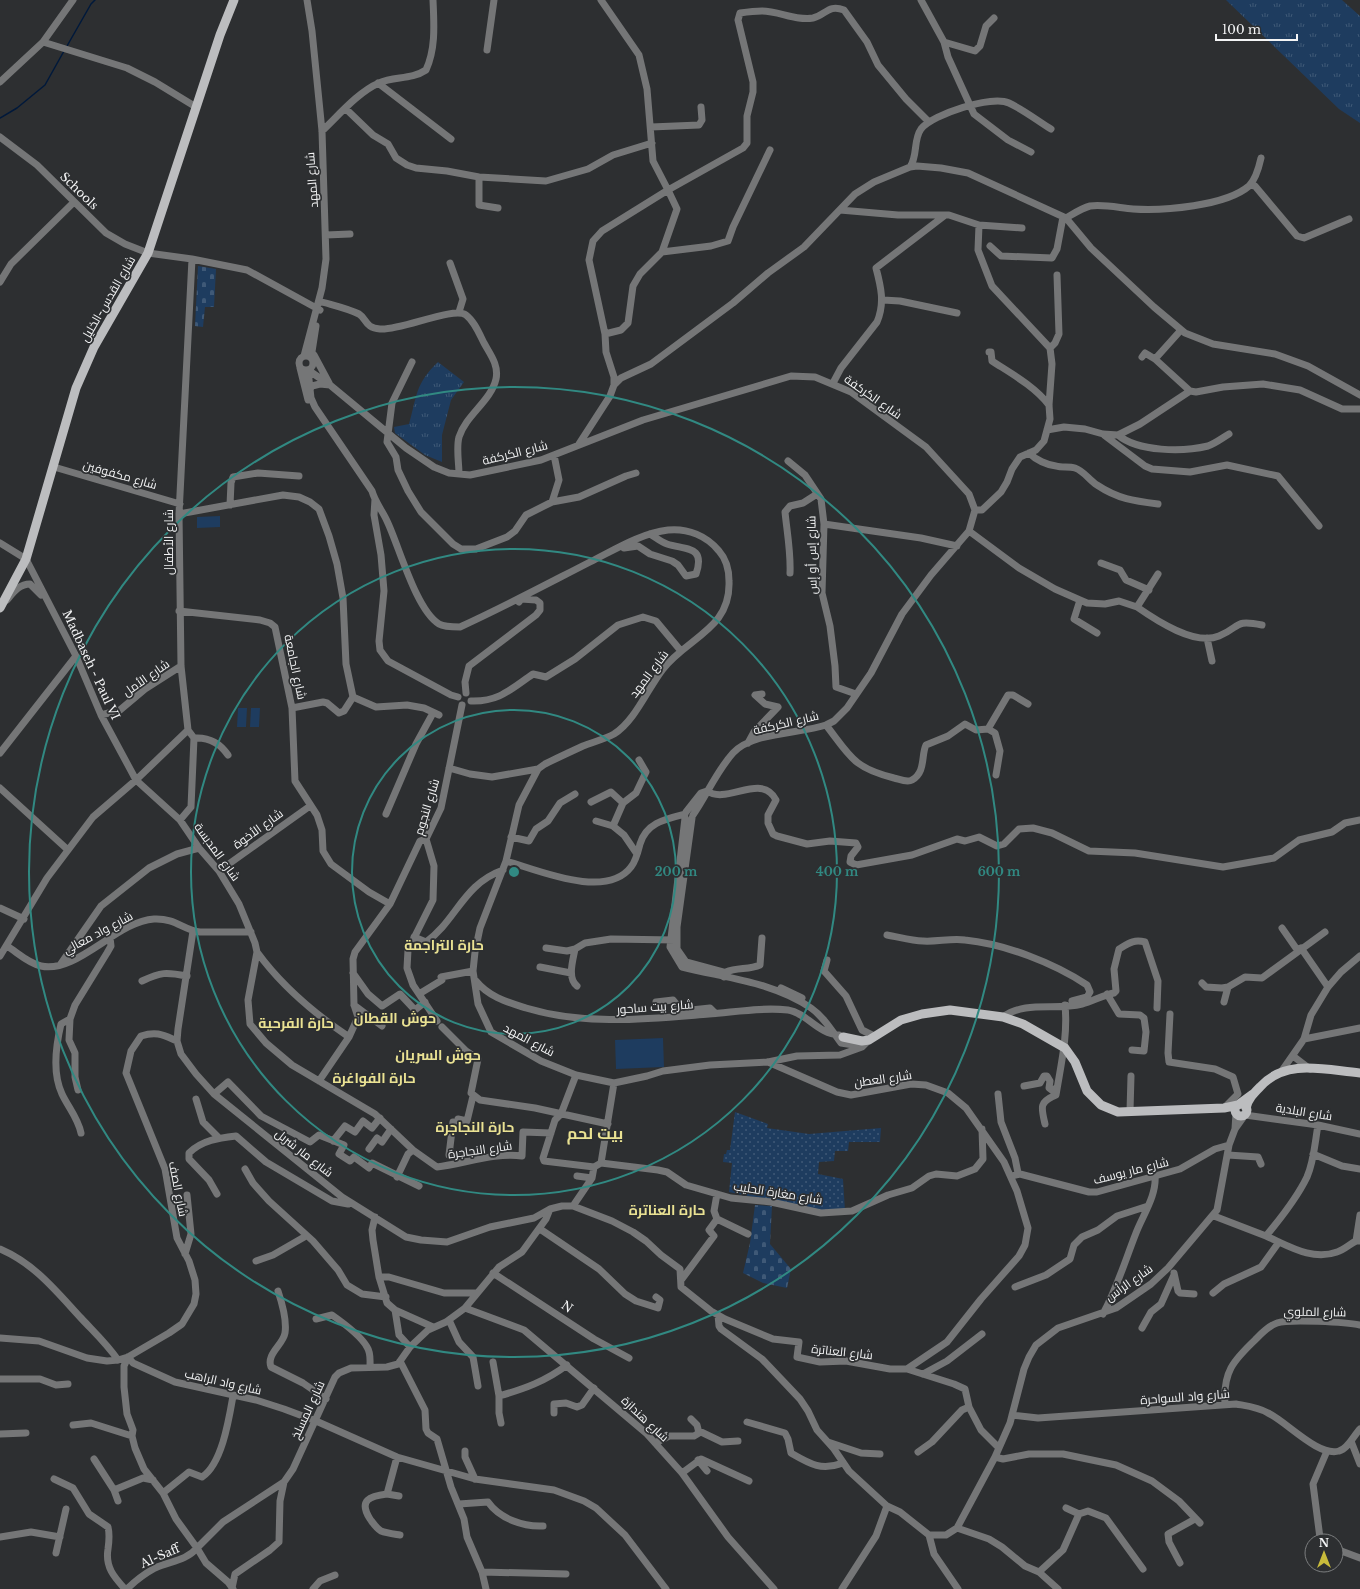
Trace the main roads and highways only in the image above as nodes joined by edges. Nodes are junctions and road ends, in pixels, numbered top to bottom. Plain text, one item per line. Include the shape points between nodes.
1 (234, 0) edge
2 (0, 608) edge
3 (841, 1038) road end
4 (1360, 1073) edge
5 (1207, 1109) junction
6 (1240, 1112) junction

1 - 2 main road, شارع القدس-الخليل via 220,34 148,254 90,354 76,388 26,559
3 - 5 main road via 868,1041 901,1020 950,1010 1003,1017 1023,1024 1065,1048 1075,1062 1087,1091 1101,1106 1118,1112
4 - 6 main road via 1296,1068 1281,1072 1269,1077
5 - 6 main road
5 - 6 main road via 1224,1108

